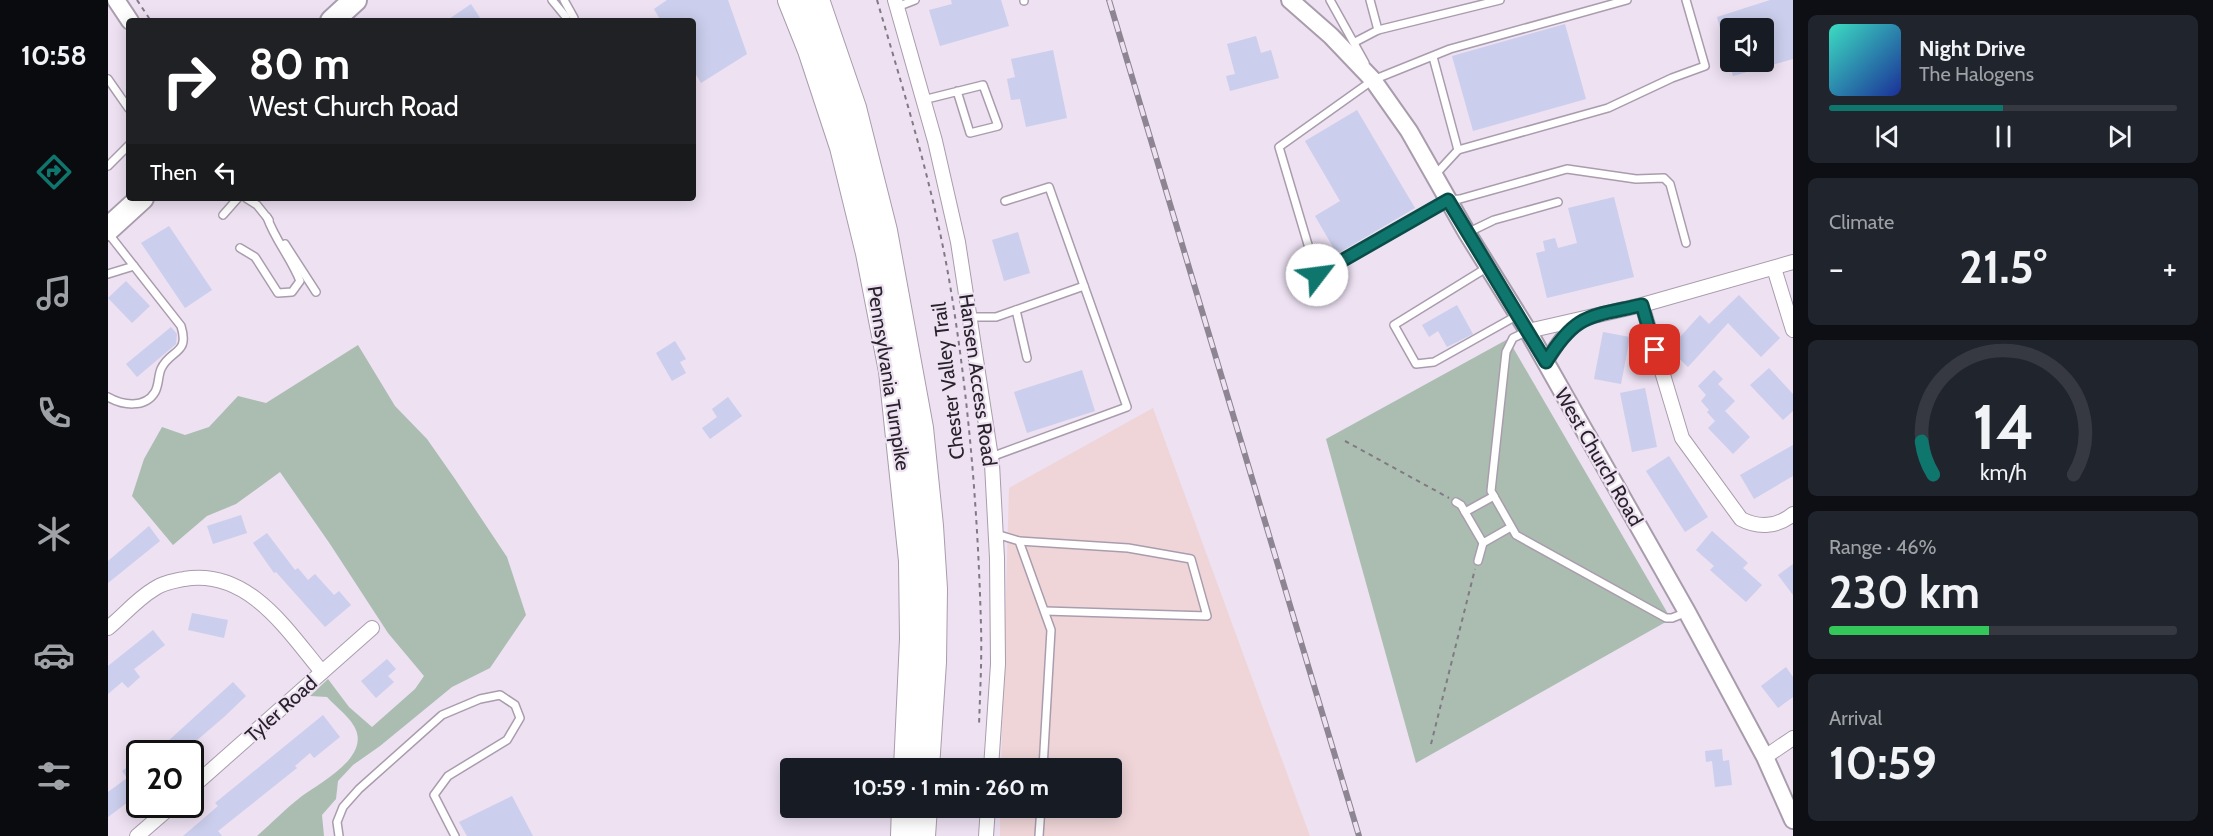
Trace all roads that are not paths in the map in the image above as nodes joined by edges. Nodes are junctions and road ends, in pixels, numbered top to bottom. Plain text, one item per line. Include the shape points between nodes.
1 (116, 0) edge
2 (355, 0) edge
3 (552, 0) edge
4 (564, 0) edge
5 (791, 0) edge
6 (816, 0) edge
7 (915, 0) edge
8 (1290, 0) edge
9 (1330, 0) edge
10 (1370, 0) edge
11 (1500, 0) edge
12 (1627, 0) edge
13 (1686, 0) edge
14 (896, 3) edge
15 (128, 18) edge
16 (335, 18) edge
17 (566, 18) edge
18 (574, 18) edge
19 (1378, 30) junction
20 (1355, 42) junction
21 (1433, 57) junction
22 (108, 79) edge
23 (1373, 80) junction
24 (957, 92) junction
25 (923, 100) junction
26 (126, 105) edge
27 (126, 148) edge
28 (1458, 150) junction
29 (108, 165) edge
30 (1435, 175) junction
31 (1448, 200) junction
32 (139, 201) edge
33 (235, 201) edge
34 (250, 201) edge
35 (1005, 201) dead end
36 (1558, 202) dead end
37 (223, 215) dead end
38 (267, 217) junction
39 (108, 231) edge
40 (1467, 233) junction
41 (1686, 243) dead end
42 (240, 248) dead end
43 (1793, 262) edge
44 (134, 266) junction
45 (1488, 267) junction
46 (1774, 268) junction
47 (108, 274) edge
48 (1317, 275) junction
49 (1084, 286) junction
50 (1324, 291) dead end
51 (316, 292) dead end
52 (1642, 305) junction
53 (1016, 310) junction
54 (1518, 315) junction
55 (970, 318) junction
56 (1585, 318) junction
57 (1793, 330) edge
58 (1528, 331) junction
59 (1027, 358) dead end
60 (1546, 362) junction
61 (108, 397) edge
62 (991, 458) junction
63 (1494, 496) junction
64 (1456, 502) road end
65 (1465, 513) junction
66 (1793, 514) edge
67 (1511, 527) junction
68 (996, 534) junction
69 (1019, 541) junction
70 (1483, 543) junction
71 (1478, 561) road end
72 (1045, 611) junction
73 (1687, 612) junction
74 (108, 628) edge
75 (372, 628) dead end
76 (322, 672) junction
77 (1793, 738) edge
78 (907, 758) edge
79 (927, 758) edge
80 (992, 758) edge
81 (1044, 758) edge
82 (1765, 758) junction
83 (204, 777) edge
84 (158, 818) edge
85 (905, 818) edge
86 (923, 818) edge
87 (987, 818) edge
88 (1040, 818) edge
89 (1793, 820) edge
90 (138, 836) edge
91 (339, 836) edge
92 (455, 836) edge
93 (904, 836) edge
94 (922, 836) edge
95 (986, 836) edge
96 (1039, 836) edge

1 - 15 street
2 - 16 main road
3 - 17 lane
4 - 18 lane
5 - 78 highway, Pennsylvania Turnpike via 843,147 892,370 912,561
6 - 79 highway, Pennsylvania Turnpike via 853,108 884,231 920,428 934,589
7 - 14 lane
8 - 23 street, West Church Road
9 - 20 lane
10 - 19 lane
11 - 19 lane
12 - 21 lane
13 - 28 lane via 1705,66 1608,108
14 - 25 street, Hansen Access Road
19 - 20 lane
20 - 23 lane
21 - 23 lane
21 - 28 lane
22 - 26 lane
23 - 30 street, West Church Road
23 - 48 lane via 1279,147
24 - 24 lane via 983,85 998,126 970,133
24 - 25 lane
25 - 55 street, Hansen Access Road via 957,242
27 - 29 lane
28 - 30 lane
30 - 31 street, West Church Road
31 - 40 street, West Church Road
31 - 41 lane via 1567,169 1636,179 1664,178 1670,184
31 - 48 lane
32 - 39 main road
33 - 37 lane
34 - 38 lane
35 - 49 lane via 1049,187
36 - 40 lane via 1494,220
38 - 42 lane via 300,280 292,292 278,293 255,257
38 - 51 lane
39 - 44 lane
40 - 45 street, West Church Road
43 - 46 street
44 - 47 lane
44 - 61 lane via 181,326 185,338 182,348 162,367 155,392 145,401 129,405
45 - 54 street, West Church Road
45 - 54 lane via 1394,325 1416,364 1434,362
46 - 52 street
46 - 57 street
48 - 50 lane
49 - 53 lane
49 - 62 lane via 1126,406
52 - 56 street
52 - 66 street via 1682,438 1695,456 1741,519 1772,525
53 - 55 lane via 996,317
53 - 59 lane
54 - 58 street, West Church Road
55 - 62 street, Hansen Access Road
56 - 58 street
56 - 60 street via 1559,340
58 - 60 street, West Church Road
58 - 63 lane via 1513,338 1506,352 1491,491
60 - 73 street, West Church Road
62 - 68 street, Hansen Access Road
63 - 65 lane
63 - 67 lane
64 - 65 lane
65 - 70 lane
67 - 70 lane
67 - 73 lane via 1516,535 1666,618
68 - 69 lane
68 - 80 street, Hansen Access Road via 998,664
69 - 72 lane
69 - 72 lane via 1128,548 1191,559 1207,616
70 - 71 lane
72 - 81 lane via 1051,630
73 - 82 street, West Church Road
74 - 76 street via 154,588 197,577 217,579 259,600
75 - 76 street, Tyler Road
76 - 83 street, Tyler Road
77 - 82 street
82 - 89 street, West Church Road
84 - 90 street
85 - 93 highway
86 - 94 highway
87 - 95 street
88 - 96 lane
91 - 92 lane via 337,822 343,807 442,715 500,695 515,705 520,718 514,731 507,740 448,776 434,795

